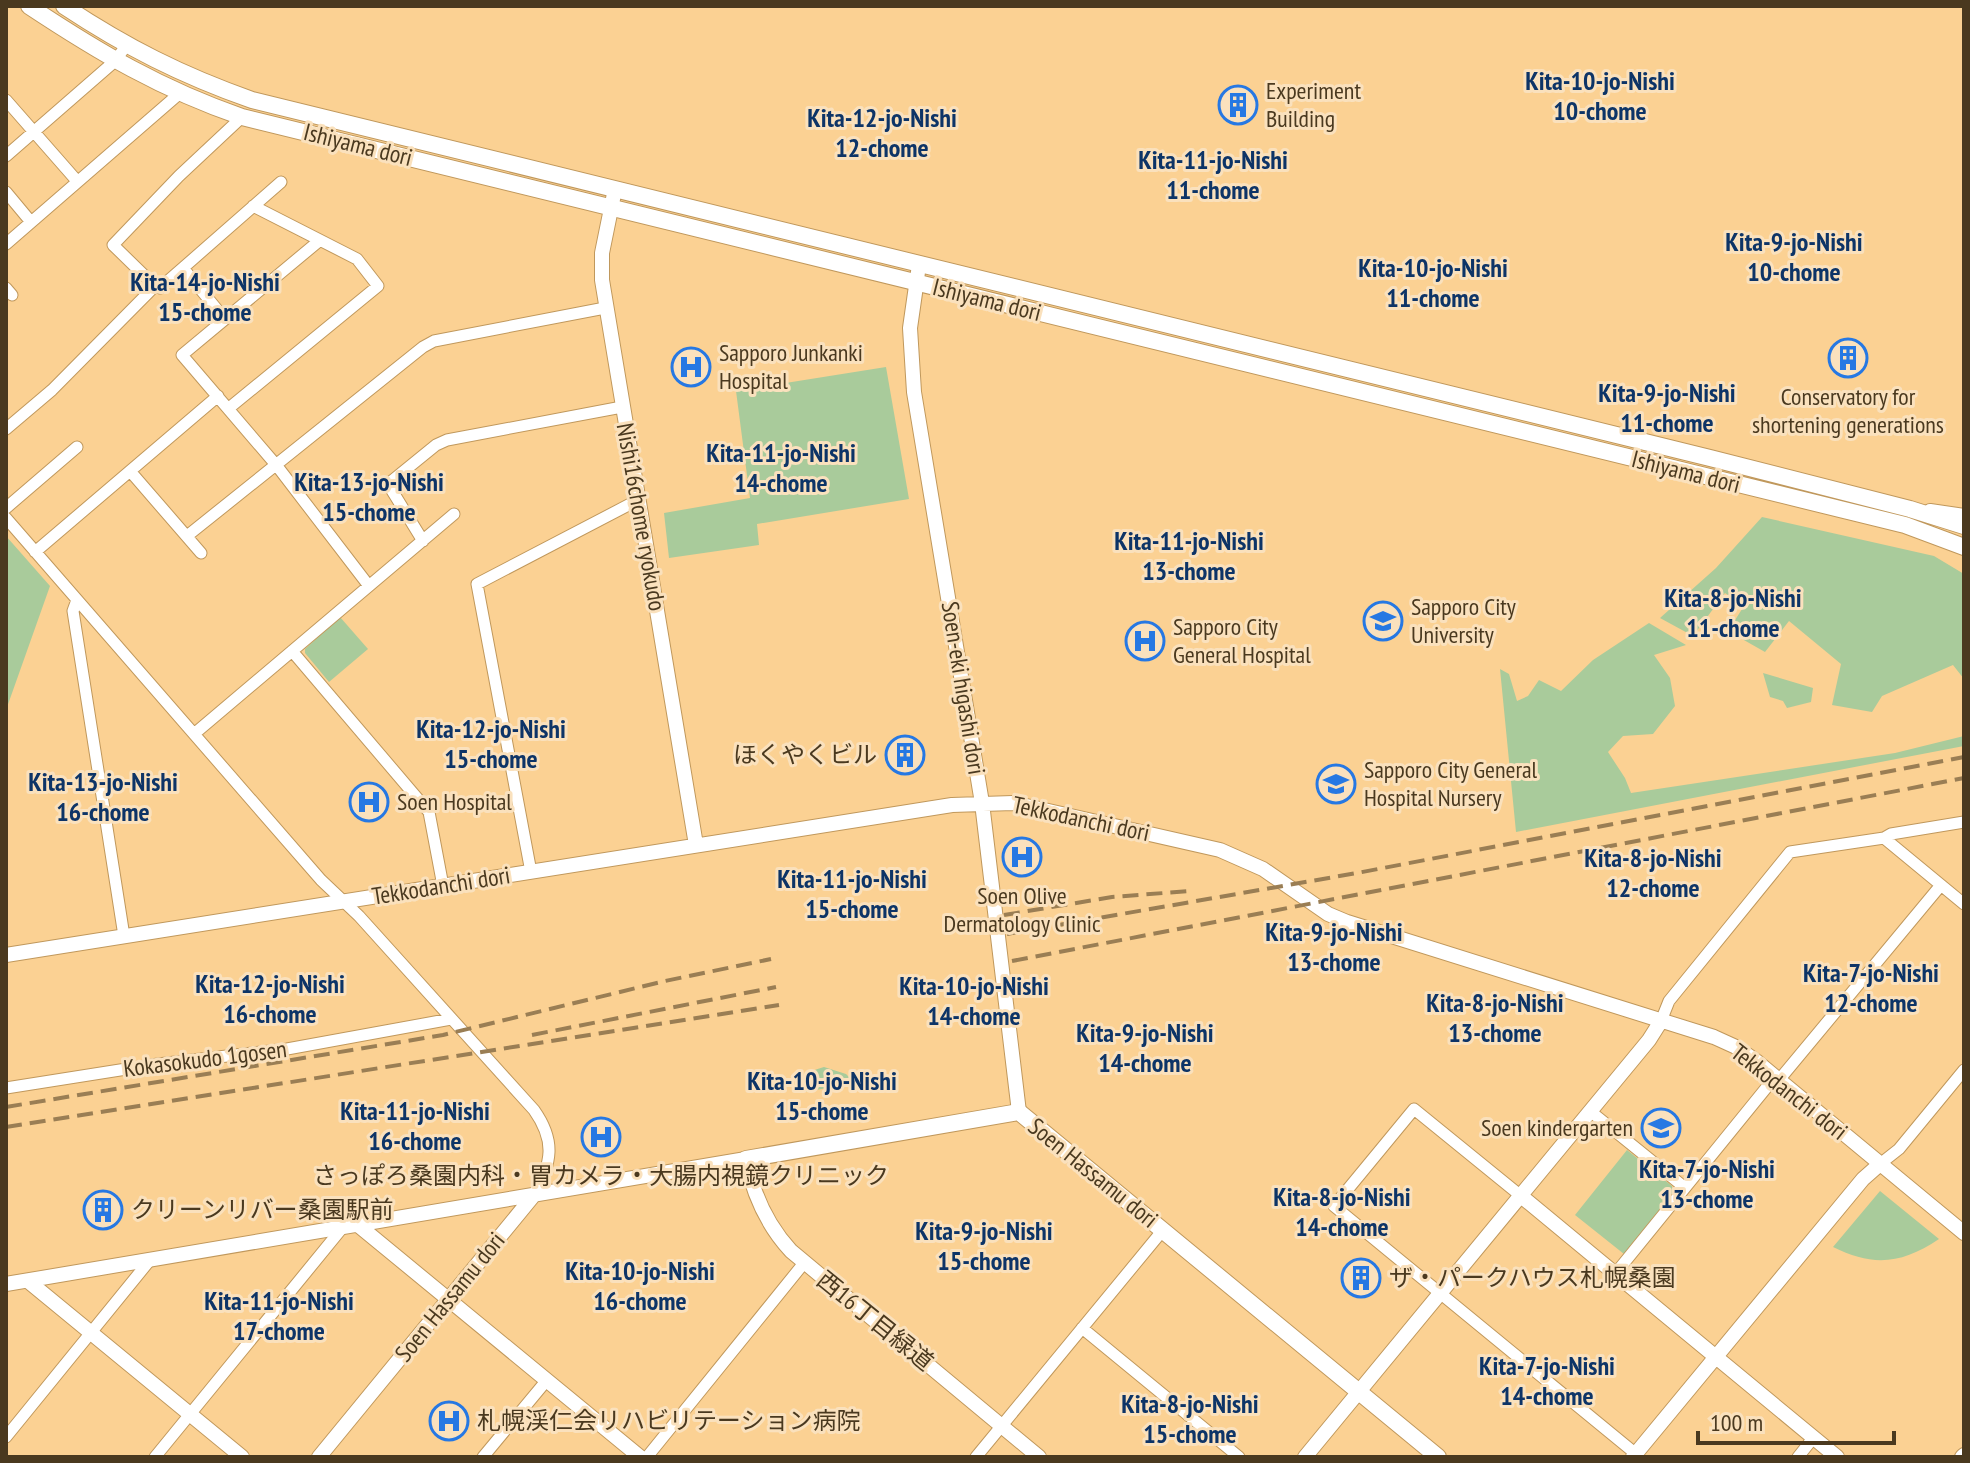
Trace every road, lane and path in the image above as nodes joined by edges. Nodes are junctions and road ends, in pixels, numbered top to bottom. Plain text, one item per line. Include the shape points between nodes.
1 (29, 6) edge
2 (64, 6) edge
3 (126, 46) junction
4 (115, 61) junction
5 (180, 93) junction
6 (6, 100) edge
7 (242, 117) junction
8 (34, 131) junction
9 (6, 156) edge
10 (77, 181) junction
11 (281, 182) dead end
12 (615, 189) junction
13 (6, 192) edge
14 (253, 206) junction
15 (611, 206) junction
16 (31, 222) junction
17 (319, 241) junction
18 (6, 244) edge
19 (919, 265) junction
20 (183, 268) junction
21 (916, 283) junction
22 (155, 286) junction
23 (605, 308) junction
24 (224, 318) junction
25 (218, 396) junction
26 (622, 407) junction
27 (229, 408) junction
28 (6, 429) edge
29 (77, 447) dead end
30 (277, 466) junction
31 (130, 471) junction
32 (638, 500) junction
33 (6, 508) edge
34 (1910, 509) junction
35 (454, 514) dead end
36 (1964, 516) edge
37 (6, 518) edge
38 (1964, 526) edge
39 (187, 536) junction
40 (423, 541) junction
41 (1964, 547) edge
42 (35, 552) junction
43 (201, 553) dead end
44 (369, 586) junction
45 (77, 600) junction
46 (292, 651) junction
47 (194, 734) junction
48 (982, 803) junction
49 (1964, 822) edge
50 (1884, 838) junction
51 (696, 845) junction
52 (531, 872) junction
53 (1941, 885) junction
54 (443, 886) junction
55 (344, 901) junction
56 (1964, 904) edge
57 (124, 936) junction
58 (6, 955) edge
59 (451, 1019) junction
60 (1661, 1021) junction
61 (1964, 1070) edge
62 (1777, 1078) junction
63 (6, 1088) edge
64 (1590, 1111) junction
65 (1019, 1112) junction
66 (746, 1159) junction
67 (1880, 1164) junction
68 (1684, 1187) junction
69 (534, 1195) junction
70 (1521, 1196) junction
71 (350, 1226) junction
72 (1163, 1230) junction
73 (1964, 1233) edge
74 (150, 1260) junction
75 (804, 1263) junction
76 (1615, 1274) junction
77 (28, 1281) junction
78 (6, 1284) edge
79 (1440, 1293) junction
80 (449, 1299) junction
81 (1082, 1328) junction
82 (91, 1333) junction
83 (1716, 1357) junction
84 (547, 1380) junction
85 (1359, 1391) junction
86 (191, 1415) junction
87 (1002, 1426) junction
88 (6, 1437) edge
89 (1814, 1437) junction
90 (1634, 1456) edge
91 (155, 1457) edge
92 (242, 1457) edge
93 (319, 1457) edge
94 (483, 1457) edge
95 (640, 1457) edge
96 (647, 1457) edge
97 (976, 1457) edge
98 (1039, 1457) edge
99 (1239, 1457) edge
100 (1305, 1457) edge
101 (1438, 1457) edge
102 (1798, 1457) edge
103 (1837, 1457) edge

1 - 4 main road, Ishiyama dori
2 - 3 main road, Ishiyama dori
3 - 4 street
3 - 12 main road, Ishiyama dori via 252,100
4 - 5 main road, Ishiyama dori
4 - 8 street
5 - 7 main road, Ishiyama dori
5 - 10 street
6 - 8 street
7 - 15 main road, Ishiyama dori
7 - 22 street via 113,245
8 - 9 street
8 - 10 street
10 - 16 street
11 - 14 street
12 - 15 street, Nishi16chome ryokudo
12 - 19 main road, Ishiyama dori
13 - 16 street
14 - 17 street
14 - 20 street
15 - 21 main road, Ishiyama dori
15 - 23 street, Nishi16chome ryokudo via 602,253
16 - 18 street
17 - 24 street
17 - 27 street via 357,259 378,286
19 - 21 street, Soen-eki higashi dori
19 - 34 main road, Ishiyama dori
20 - 22 street via 160,288
20 - 24 street
21 - 41 main road, Ishiyama dori via 1905,525
21 - 48 street, Soen-eki higashi dori via 910,328 914,392
22 - 28 street
23 - 26 street, Nishi16chome ryokudo
23 - 30 street via 434,341
24 - 25 street via 182,355
25 - 27 street
25 - 31 street
26 - 32 street, Nishi16chome ryokudo
26 - 40 street via 436,445 388,484
27 - 30 street
29 - 33 street
30 - 39 street
30 - 44 street
31 - 39 street
31 - 42 street
32 - 51 street, Nishi16chome ryokudo
32 - 52 street via 477,584
34 - 36 street
34 - 38 main road, Ishiyama dori
35 - 40 street
37 - 42 street
39 - 43 street
40 - 44 street
42 - 45 street
44 - 46 street
45 - 47 street
45 - 57 street via 73,611
46 - 47 street
46 - 54 street via 429,812
47 - 55 street
48 - 51 street, Tekkodanchi dori
48 - 60 street, Tekkodanchi dori via 1013,803 1220,850 1255,865 1347,922
48 - 65 street, Soen-eki higashi dori
49 - 50 street
50 - 53 street
50 - 60 street via 1790,852 1669,1001
51 - 52 street, Tekkodanchi dori
52 - 54 street, Tekkodanchi dori
53 - 56 street
53 - 62 street
54 - 55 street, Tekkodanchi dori
55 - 57 street, Tekkodanchi dori
55 - 59 street
57 - 58 street, Tekkodanchi dori
59 - 63 street, Kokasokudo 1gosen via 287,1049
59 - 69 street via 541,1119 549,1158
60 - 62 street, Tekkodanchi dori via 1736,1047
60 - 64 street
61 - 67 street via 1899,1149
62 - 67 street, Tekkodanchi dori
62 - 68 street
64 - 68 street
64 - 70 street
65 - 66 main road, Soen Hassamu dori
65 - 72 main road, Soen Hassamu dori
66 - 69 street, Soen Hassamu dori
66 - 75 street, 西16丁目緑道 via 766,1218
67 - 73 street, Tekkodanchi dori
67 - 83 street
68 - 76 street
69 - 71 street
69 - 80 street, Soen Hassamu dori
70 - 76 street
70 - 79 street
70 - 79 street via 1414,1109 1334,1206
71 - 74 street
71 - 80 street
71 - 86 street
72 - 81 street
72 - 85 main road, Soen Hassamu dori
74 - 77 street
74 - 82 street
75 - 87 street, 西16丁目緑道
75 - 96 street
76 - 83 street
77 - 78 street
77 - 82 street
79 - 85 street
79 - 90 street
80 - 84 street
80 - 93 street, Soen Hassamu dori
81 - 87 street
81 - 99 street
82 - 86 street
82 - 88 street
83 - 89 street
83 - 90 street
84 - 94 street
84 - 95 street
85 - 100 street
85 - 101 main road, Soen Hassamu dori
86 - 91 street
86 - 92 street
87 - 97 street
87 - 98 street, 西16丁目緑道
89 - 102 street
89 - 103 street

